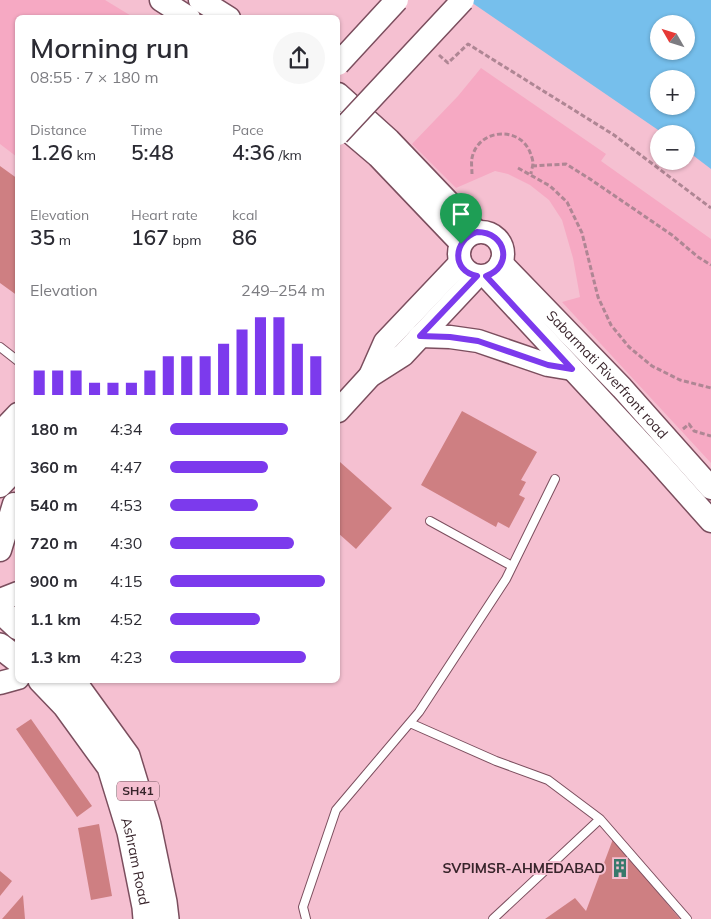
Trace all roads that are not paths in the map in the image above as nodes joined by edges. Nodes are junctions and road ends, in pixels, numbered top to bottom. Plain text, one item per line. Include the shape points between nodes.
1 (161, 0) edge
2 (200, 0) edge
3 (397, 0) edge
4 (462, 0) edge
5 (184, 15) edge
6 (224, 15) edge
7 (340, 62) edge
8 (340, 96) edge
9 (340, 124) edge
10 (340, 132) edge
11 (477, 259) junction
12 (420, 336) junction
13 (0, 348) edge
14 (15, 359) edge
15 (572, 369) junction
16 (370, 376) junction
17 (340, 409) edge
18 (15, 417) edge
19 (0, 433) edge
20 (15, 442) edge
21 (669, 444) junction
22 (0, 460) edge
23 (15, 470) edge
24 (555, 479) dead end
25 (0, 486) edge
26 (711, 488) edge
27 (11, 508) edge
28 (430, 521) dead end
29 (711, 521) edge
30 (0, 550) edge
31 (512, 566) junction
32 (15, 594) edge
33 (0, 600) edge
34 (0, 610) edge
35 (15, 624) edge
36 (0, 646) edge
37 (15, 658) edge
38 (15, 679) edge
39 (0, 683) edge
40 (44, 683) edge
41 (73, 683) edge
42 (410, 723) junction
43 (600, 819) junction
44 (146, 919) edge
45 (166, 919) edge
46 (306, 919) edge
47 (494, 919) edge
48 (687, 919) edge

1 - 5 street
2 - 6 street
3 - 7 street, bridge
4 - 10 street, bridge
8 - 11 street via 389,140
9 - 11 street via 378,156
11 - 12 street
11 - 15 street, Sabarmati Riverfront road
11 - 16 street via 385,342
11 - 21 street, Sabarmati Riverfront road via 622,388
12 - 15 street via 478,341 548,365
12 - 16 street via 403,355
13 - 14 lane
15 - 21 street, Sabarmati Riverfront road
16 - 17 street
18 - 19 street
20 - 22 street
21 - 26 street, Sabarmati Riverfront road
21 - 29 street, Sabarmati Riverfront road
23 - 25 street
24 - 31 lane
27 - 30 street
28 - 31 lane
31 - 42 lane
32 - 33 street
34 - 35 main road
36 - 37 main road
38 - 39 street
40 - 44 main road, Ashram Road via 110,767 130,832
41 - 45 main road, Ashram Road / SH41 via 127,756 148,825
42 - 43 lane via 548,780
42 - 46 lane via 336,810 303,907
43 - 47 lane
43 - 48 lane

